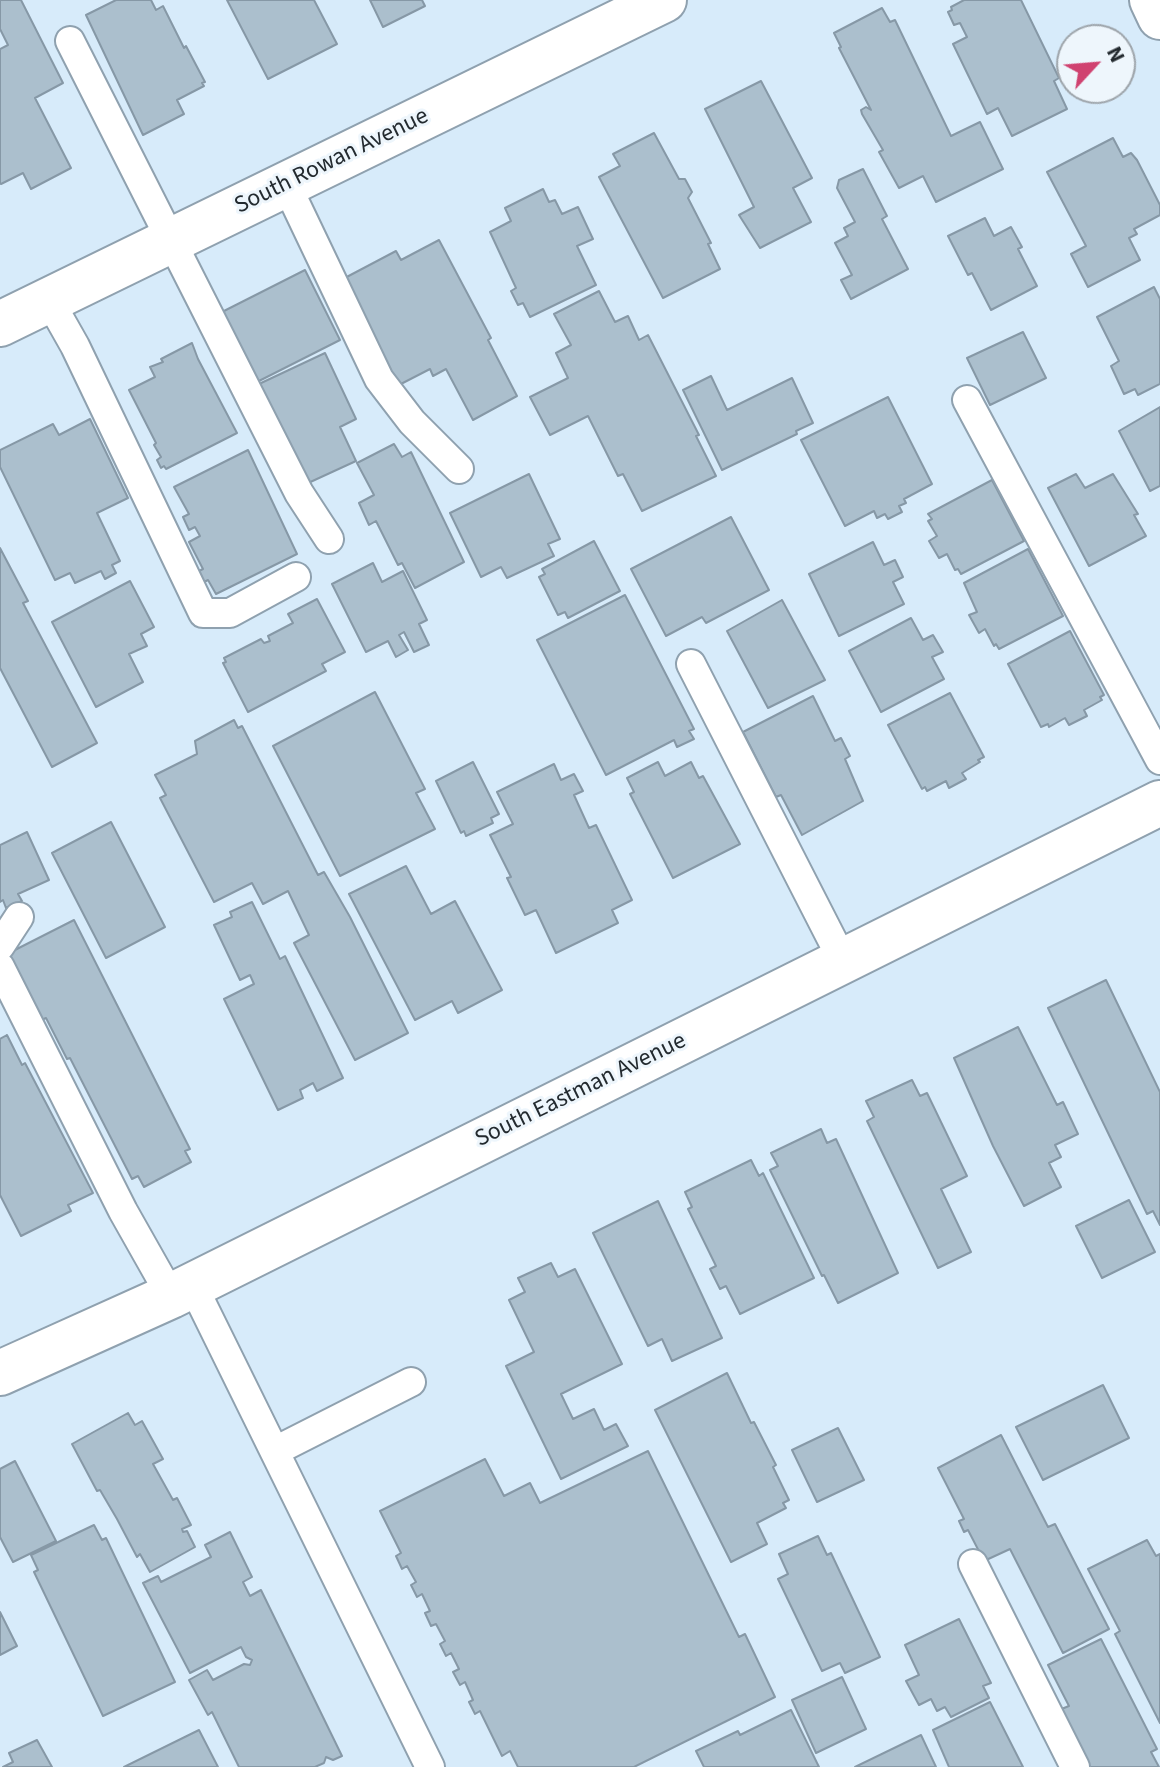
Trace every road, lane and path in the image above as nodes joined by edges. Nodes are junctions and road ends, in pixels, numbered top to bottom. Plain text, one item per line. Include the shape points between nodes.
1 (664, 0) edge
2 (1152, 0) edge
3 (1160, 17) edge
4 (70, 41) dead end
5 (286, 184) junction
6 (170, 241) junction
7 (49, 300) junction
8 (0, 324) edge
9 (967, 400) dead end
10 (459, 469) dead end
11 (329, 539) dead end
12 (296, 577) dead end
13 (691, 664) dead end
14 (1160, 760) edge
15 (1160, 803) edge
16 (19, 917) dead end
17 (0, 946) edge
18 (843, 961) junction
19 (0, 967) edge
20 (182, 1290) junction
21 (0, 1373) edge
22 (411, 1382) dead end
23 (275, 1451) junction
24 (973, 1564) dead end
25 (430, 1767) edge
26 (1075, 1767) edge

1 - 5 street, South Rowan Avenue
2 - 3 street
4 - 6 lane
5 - 6 street, South Rowan Avenue
5 - 10 lane via 379,379
6 - 7 street, South Rowan Avenue
6 - 11 lane via 299,493
7 - 8 street, South Rowan Avenue
7 - 12 lane via 203,613 230,613
9 - 14 lane
13 - 18 lane
15 - 18 street, South Eastman Avenue
16 - 17 lane
18 - 20 street, South Eastman Avenue
19 - 20 lane via 123,1211
20 - 21 street, South Eastman Avenue
20 - 23 lane
22 - 23 lane
23 - 25 lane
24 - 26 lane

